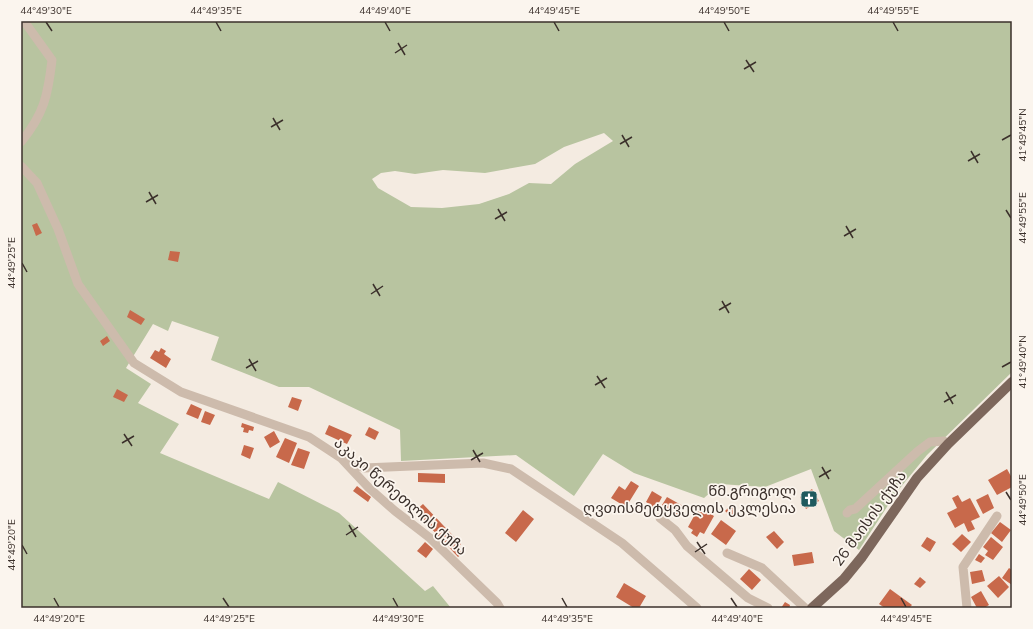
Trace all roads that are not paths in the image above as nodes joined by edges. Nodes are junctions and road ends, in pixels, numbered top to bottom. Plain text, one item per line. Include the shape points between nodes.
1 (24, 21) edge
2 (21, 142) edge
3 (21, 166) edge
4 (1012, 382) edge
5 (948, 444) junction
6 (341, 458) junction
7 (847, 513) dead end
8 (997, 516) dead end
9 (660, 518) dead end
10 (727, 553) dead end
11 (500, 608) edge
12 (697, 608) edge
13 (768, 608) edge
14 (805, 608) edge
15 (812, 608) edge
16 (967, 608) edge

1 - 2 street via 52,60 49,87 42,111
3 - 6 street, აკაკი წერეთლის ქუჩა via 37,183 58,229 78,284 134,363 181,392 309,437
4 - 5 main road, 26 მაისის ქუჩა
5 - 7 street via 944,441 930,442 855,509
5 - 15 main road, 26 მაისის ქუჩა via 917,478 844,579
6 - 11 street, აკაკი წერეთლის ქუჩა via 390,506 430,538
6 - 12 street via 364,468 483,463 511,470 622,543
8 - 16 street via 963,567
9 - 13 street via 675,530 687,546 748,598
10 - 14 street via 762,568

